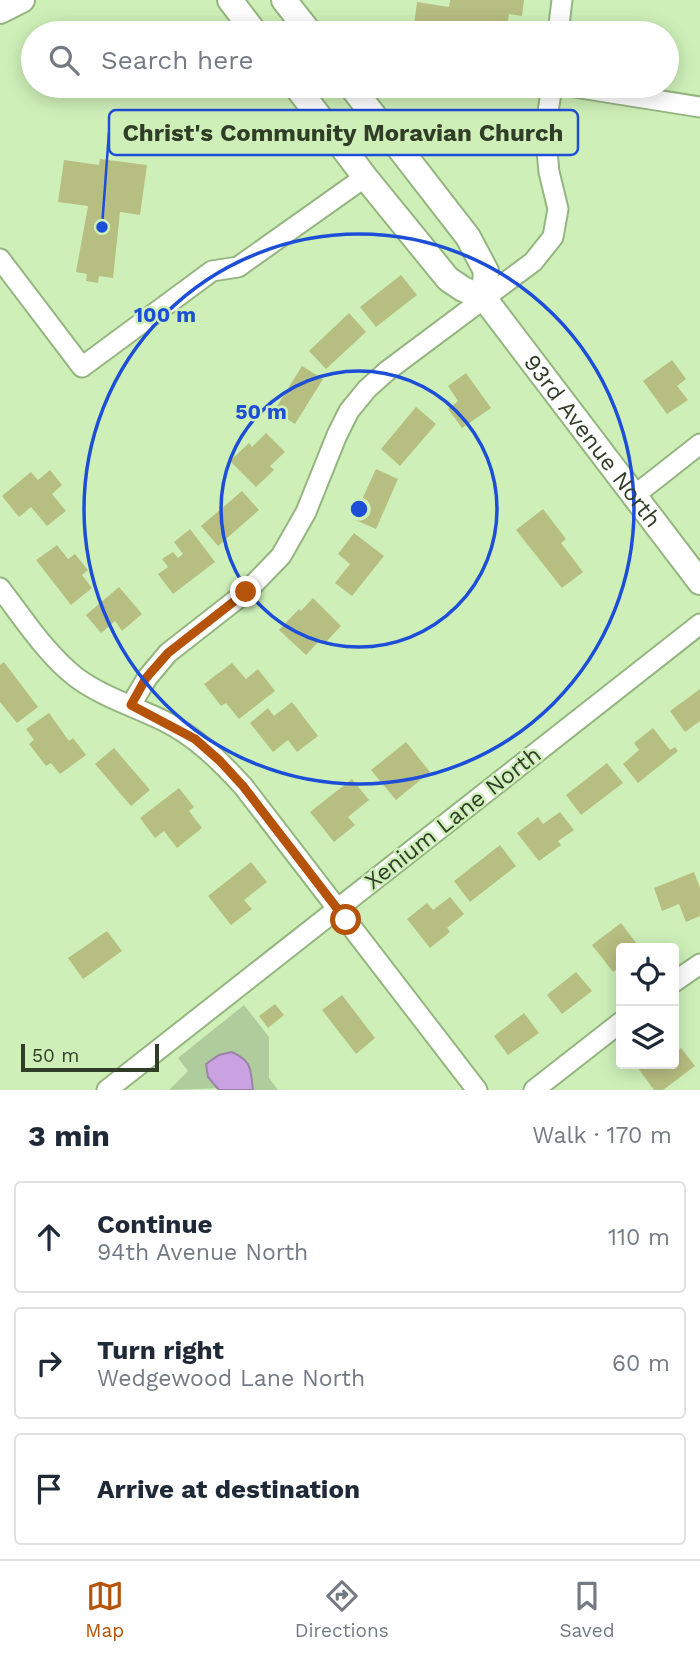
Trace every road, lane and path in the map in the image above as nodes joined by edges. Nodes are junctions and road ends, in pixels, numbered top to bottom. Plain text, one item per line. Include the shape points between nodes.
1 (22, 0) edge
2 (230, 0) edge
3 (284, 0) edge
4 (562, 0) edge
5 (0, 11) edge
6 (247, 21) edge
7 (301, 21) edge
8 (559, 21) edge
9 (305, 98) edge
10 (360, 98) edge
11 (550, 98) edge
12 (643, 98) edge
13 (700, 107) edge
14 (365, 177) junction
15 (0, 258) edge
16 (484, 299) junction
17 (700, 444) edge
18 (635, 495) junction
19 (700, 582) edge
20 (0, 588) edge
21 (700, 624) edge
22 (131, 705) junction
23 (337, 908) junction
24 (700, 964) edge
25 (679, 979) edge
26 (616, 1026) edge
27 (107, 1090) edge
28 (477, 1090) edge
29 (534, 1090) edge

1 - 5 main road
2 - 6 main road
3 - 7 main road
4 - 8 street
9 - 14 main road, 93rd Avenue North
10 - 16 main road via 468,237 486,271
11 - 16 street via 545,131 558,209 553,237 533,262
12 - 13 street
14 - 15 street via 238,267 212,271 82,367
14 - 16 main road, 93rd Avenue North via 448,279
16 - 18 main road, 93rd Avenue North
16 - 22 street via 367,390 349,411 306,512 281,556 246,592 168,653
17 - 18 street
18 - 19 main road, 93rd Avenue North
20 - 22 street via 60,663 97,691
21 - 23 street, Xenium Lane North
22 - 23 street via 195,739 220,761
23 - 27 street, Xenium Lane North
23 - 28 street
24 - 25 street
26 - 29 street

